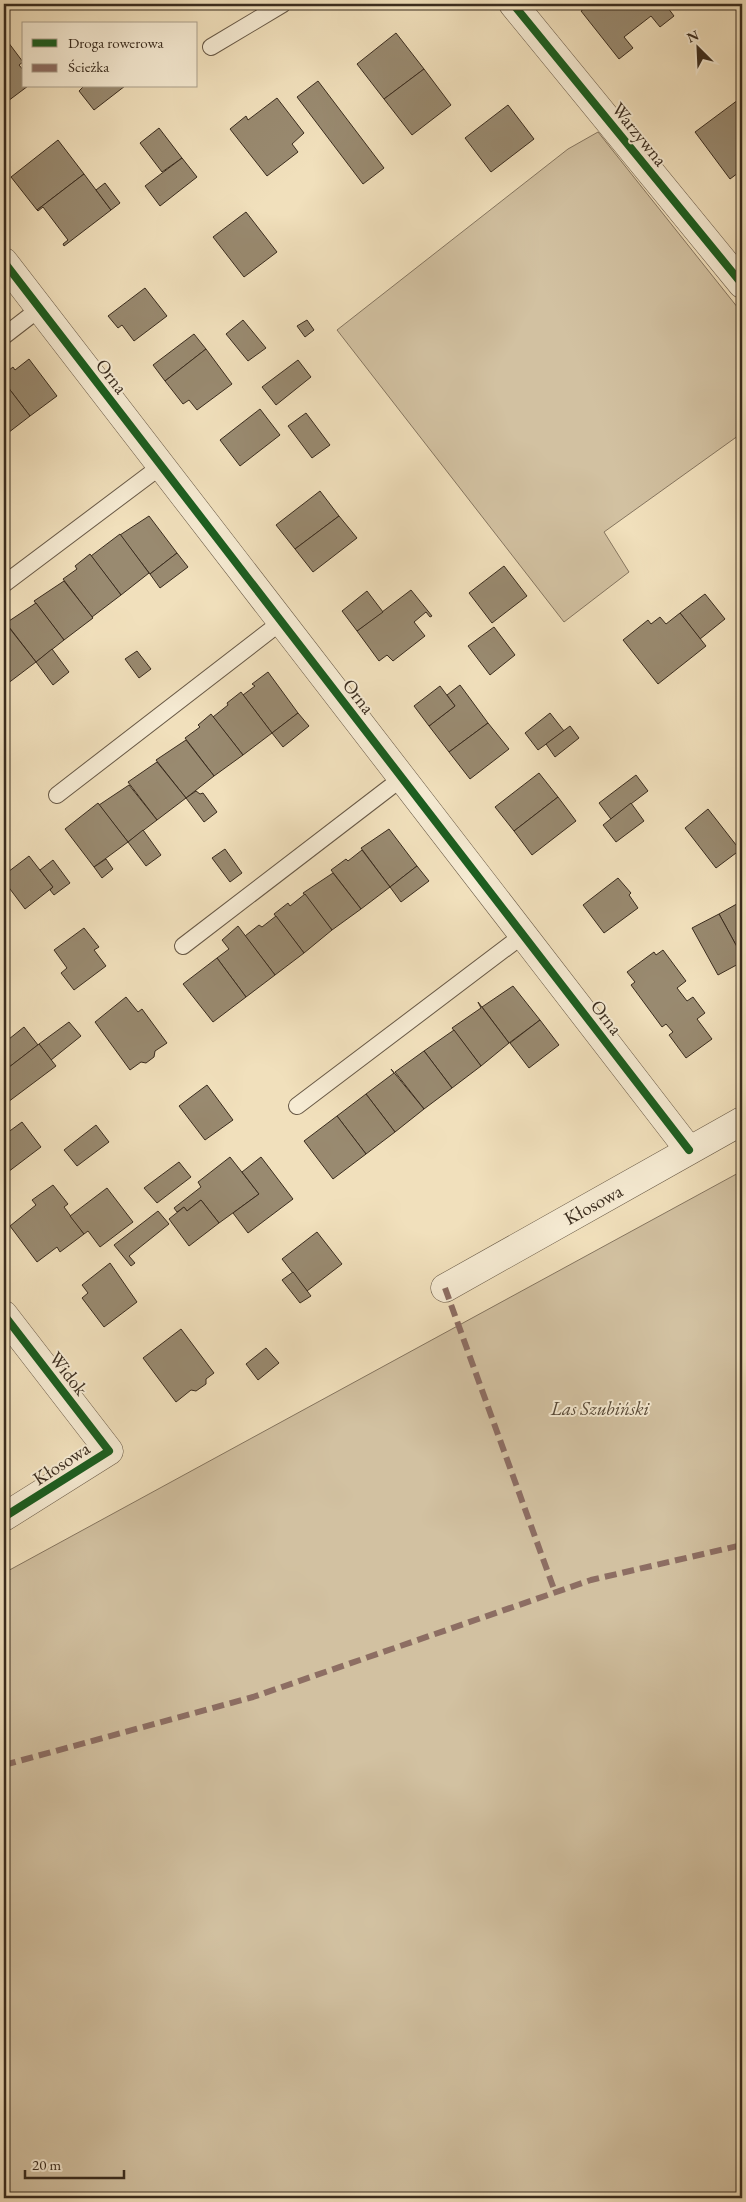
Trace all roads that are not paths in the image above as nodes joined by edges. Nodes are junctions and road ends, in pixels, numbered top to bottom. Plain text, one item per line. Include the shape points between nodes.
1 (283, 4) edge
2 (513, 4) edge
3 (211, 47) dead end
4 (4, 262) edge
5 (742, 284) edge
6 (39, 309) junction
7 (4, 336) edge
8 (161, 466) junction
9 (4, 584) edge
10 (282, 622) junction
11 (402, 778) junction
12 (57, 795) dead end
13 (523, 935) junction
14 (182, 946) dead end
15 (297, 1106) dead end
16 (742, 1121) edge
17 (689, 1150) junction
18 (445, 1288) dead end
19 (4, 1315) edge
20 (109, 1451) joint
21 (4, 1517) edge

1 - 3 lane
2 - 5 street, Warzywna
4 - 6 street, Orna
6 - 7 lane
6 - 8 street, Orna
8 - 9 lane
8 - 10 street, Orna
10 - 11 street, Orna
10 - 12 lane
11 - 13 street, Orna
11 - 14 lane
13 - 15 lane
13 - 17 street, Orna
16 - 17 street, Kłosowa
17 - 18 street, Kłosowa
19 - 20 street, Widok
20 - 21 street, Kłosowa

